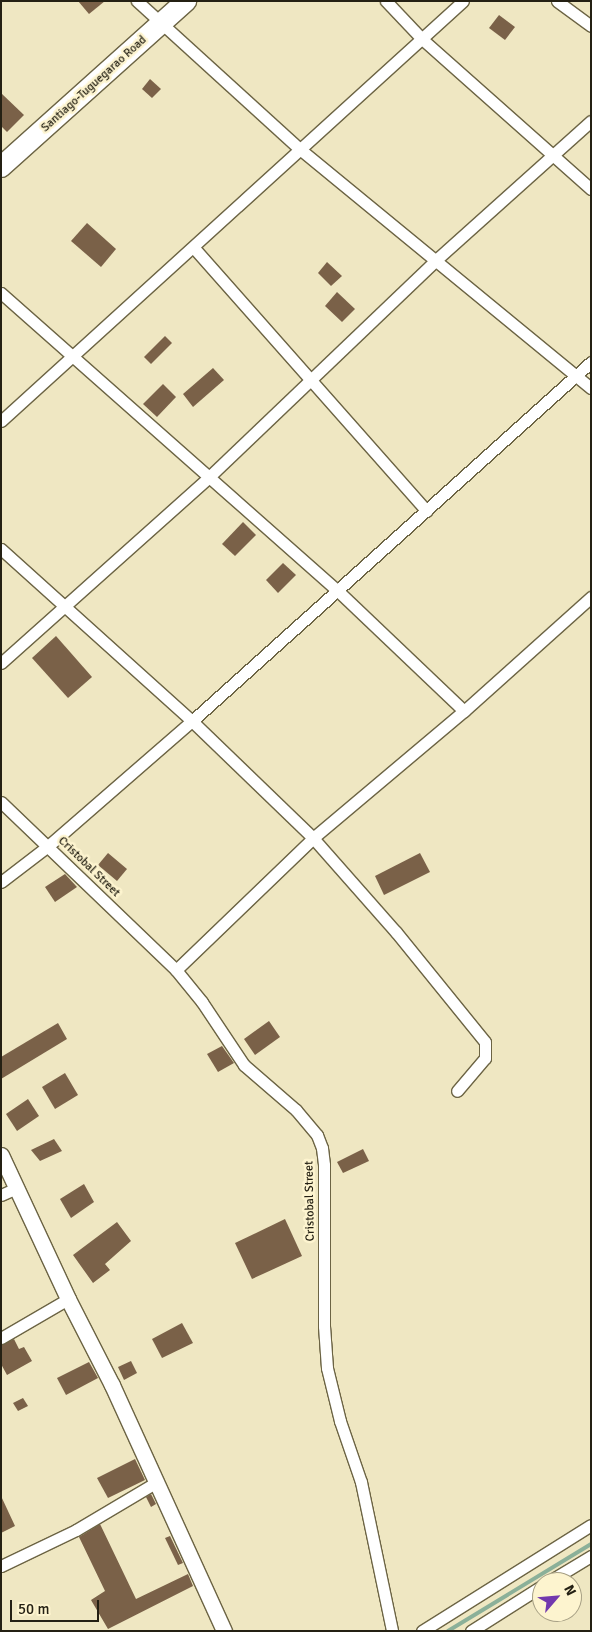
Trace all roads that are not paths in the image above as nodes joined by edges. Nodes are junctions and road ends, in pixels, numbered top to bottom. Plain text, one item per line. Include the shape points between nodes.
1 (137, 1) edge
2 (186, 1) edge
3 (386, 1) edge
4 (463, 1) edge
5 (557, 1) edge
6 (161, 24) junction
7 (591, 26) edge
8 (422, 39) junction
9 (591, 121) edge
10 (301, 150) junction
11 (554, 155) junction
12 (1, 167) edge
13 (591, 190) edge
14 (194, 248) junction
15 (436, 260) junction
16 (1, 293) edge
17 (74, 357) junction
18 (591, 362) edge
19 (576, 375) junction
20 (312, 380) junction
21 (591, 388) edge
22 (1, 421) edge
23 (208, 477) junction
24 (427, 511) junction
25 (1, 548) edge
26 (337, 590) junction
27 (591, 597) edge
28 (63, 607) junction
29 (1, 663) edge
30 (464, 711) junction
31 (192, 721) junction
32 (1, 802) edge
33 (313, 838) junction
34 (48, 846) junction
35 (1, 882) edge
36 (176, 970) junction
37 (457, 1091) dead end
38 (1, 1155) edge
39 (17, 1188) junction
40 (1, 1195) edge
41 (68, 1299) junction
42 (1, 1338) edge
43 (157, 1482) junction
44 (591, 1524) edge
45 (591, 1556) edge
46 (1, 1566) edge
47 (565, 1572) edge
48 (532, 1592) edge
49 (224, 1631) edge
50 (392, 1631) edge
51 (422, 1631) edge
52 (471, 1631) edge

1 - 6 street
2 - 6 highway, Santiago-Tuguegarao Road
3 - 8 street
4 - 8 street
5 - 7 street
6 - 10 street
6 - 12 highway, Santiago-Tuguegarao Road
8 - 10 street
8 - 11 street
9 - 11 street
10 - 14 street
10 - 15 street
11 - 13 street
11 - 15 street
14 - 17 street
14 - 20 street
15 - 19 street
15 - 20 street
16 - 17 street
17 - 22 street
17 - 23 street
18 - 19 street
19 - 21 street
19 - 24 street
20 - 23 street
20 - 24 street
23 - 26 street
23 - 28 street
24 - 26 street
25 - 28 street
26 - 30 street
26 - 31 street
27 - 30 street
28 - 29 street
28 - 31 street
30 - 33 street
31 - 33 street
31 - 34 street
32 - 34 street, Cristobal Street
33 - 36 street
33 - 37 street via 396,932 485,1042 485,1058
34 - 35 street
34 - 36 street, Cristobal Street
36 - 50 street, Cristobal Street via 202,1002 244,1065 306,1120 322,1148 327,1368 340,1421 361,1482
38 - 39 main road
39 - 40 street
39 - 41 main road
41 - 42 street
41 - 43 main road
43 - 46 street via 76,1530
43 - 49 main road
44 - 51 street
45 - 47 street
48 - 52 street

